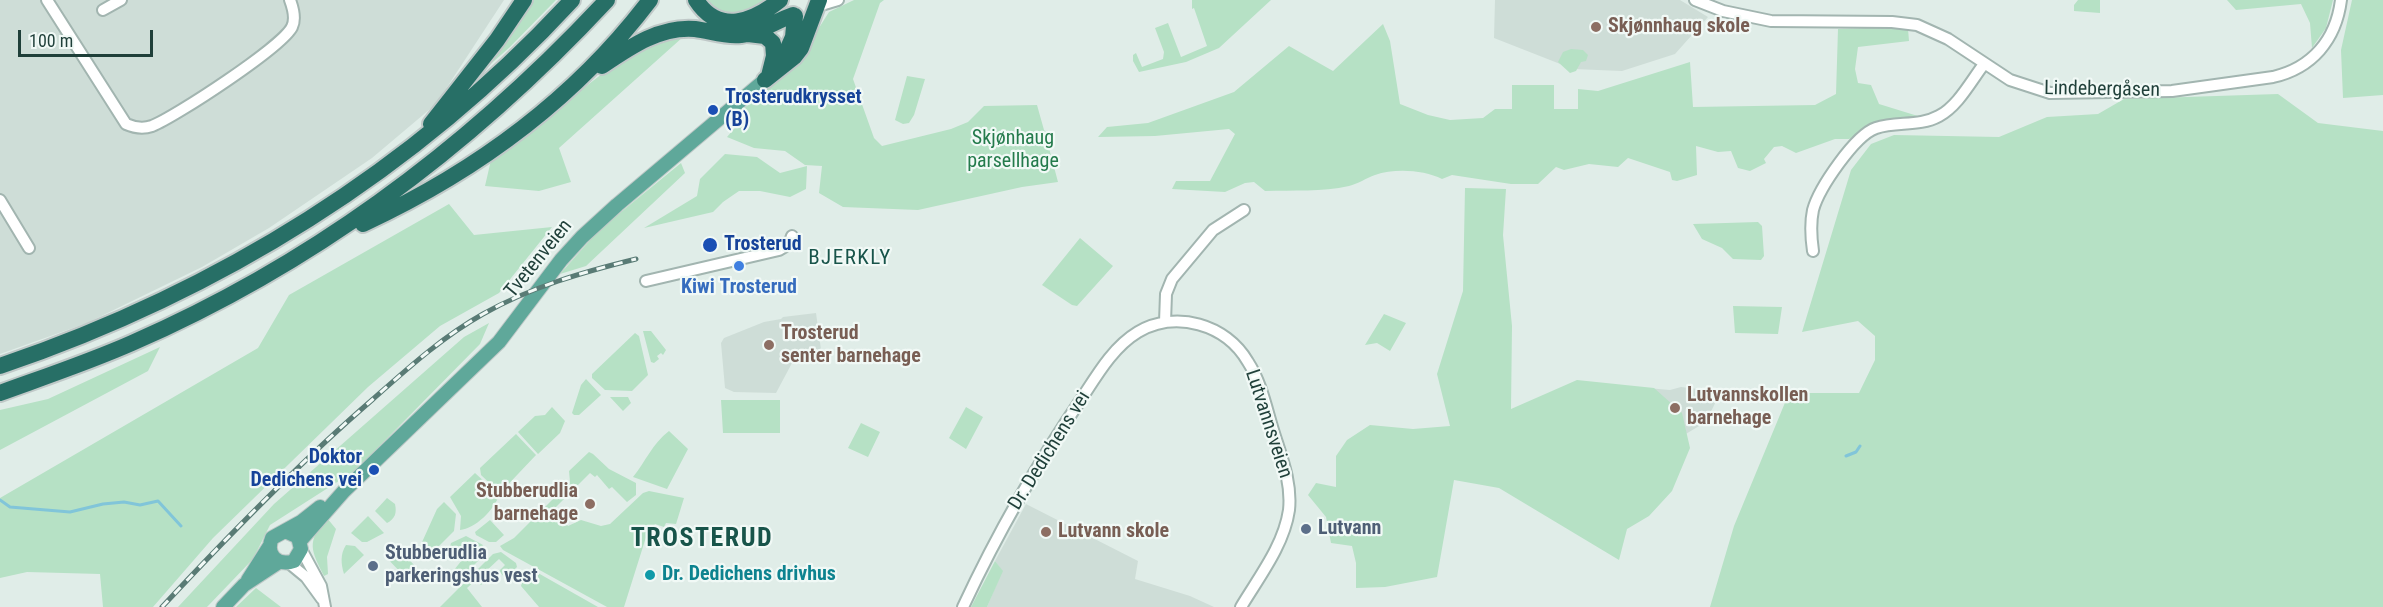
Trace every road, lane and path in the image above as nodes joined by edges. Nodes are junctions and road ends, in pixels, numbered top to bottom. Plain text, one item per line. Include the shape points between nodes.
1 (47, 0) edge
2 (121, 0) edge
3 (290, 0) edge
4 (524, 0) edge
5 (572, 0) edge
6 (607, 0) edge
7 (650, 0) edge
8 (696, 0) edge
9 (781, 0) edge
10 (838, 0) edge
11 (1695, 0) edge
12 (2341, 0) edge
13 (816, 6) edge
14 (103, 10) dead end
15 (794, 15) junction
16 (748, 29) junction
17 (1984, 64) junction
18 (771, 74) junction
19 (586, 75) junction
20 (414, 146) junction
21 (0, 200) edge
22 (1244, 210) dead end
23 (792, 236) dead end
24 (317, 245) junction
25 (29, 248) dead end
26 (1813, 251) dead end
27 (646, 281) dead end
28 (1166, 322) junction
29 (0, 366) edge
30 (0, 393) edge
31 (344, 491) junction
32 (285, 531) junction
33 (301, 545) junction
34 (269, 547) junction
35 (284, 562) junction
36 (261, 569) junction
37 (324, 604) edge
38 (224, 607) edge
39 (963, 607) edge
40 (1241, 607) edge

1 - 3 street via 126,124 133,128 164,120 270,51 292,27
2 - 14 street
4 - 20 highway
5 - 20 highway via 493,79
6 - 24 highway via 534,74 458,142
7 - 19 highway
8 - 16 highway via 713,17
9 - 15 highway
9 - 16 highway
10 - 13 street
11 - 17 street, Lindebergåsen via 1771,21 1917,25 1943,36
12 - 17 street, Lindebergåsen via 2336,24 2321,50 2294,71 2273,78 2172,91 2060,94 2025,86
13 - 15 highway via 801,16
13 - 18 highway, Tvetenveien via 801,48
15 - 16 highway
15 - 18 highway, Tvetenveien via 793,37
16 - 18 highway via 769,39 774,46
16 - 19 highway via 678,30 647,39
17 - 26 street via 1941,115 1925,122 1878,127 1858,139 1816,202 1810,238
18 - 31 main road, Tvetenveien via 582,237 493,349
19 - 24 highway via 536,119 474,162 406,204
20 - 29 highway via 335,203 213,276 117,322
21 - 25 street
22 - 28 street via 1213,230 1172,279 1166,294
23 - 27 street via 780,250
24 - 30 highway via 172,325
28 - 39 street, Dr. Dedichens vei via 1137,333 1110,358 1032,477
28 - 40 street, Lutvannsveien via 1205,326 1223,335 1247,359 1284,467 1289,495 1284,528
31 - 32 main road, Tvetenveien
31 - 33 main road, Tvetenveien
32 - 33 main road via 294,534
32 - 34 main road via 272,537
33 - 35 main road via 297,558
33 - 37 street via 321,586
34 - 35 main road via 273,558
34 - 36 main road
35 - 36 main road
35 - 37 street via 306,577
36 - 38 main road

